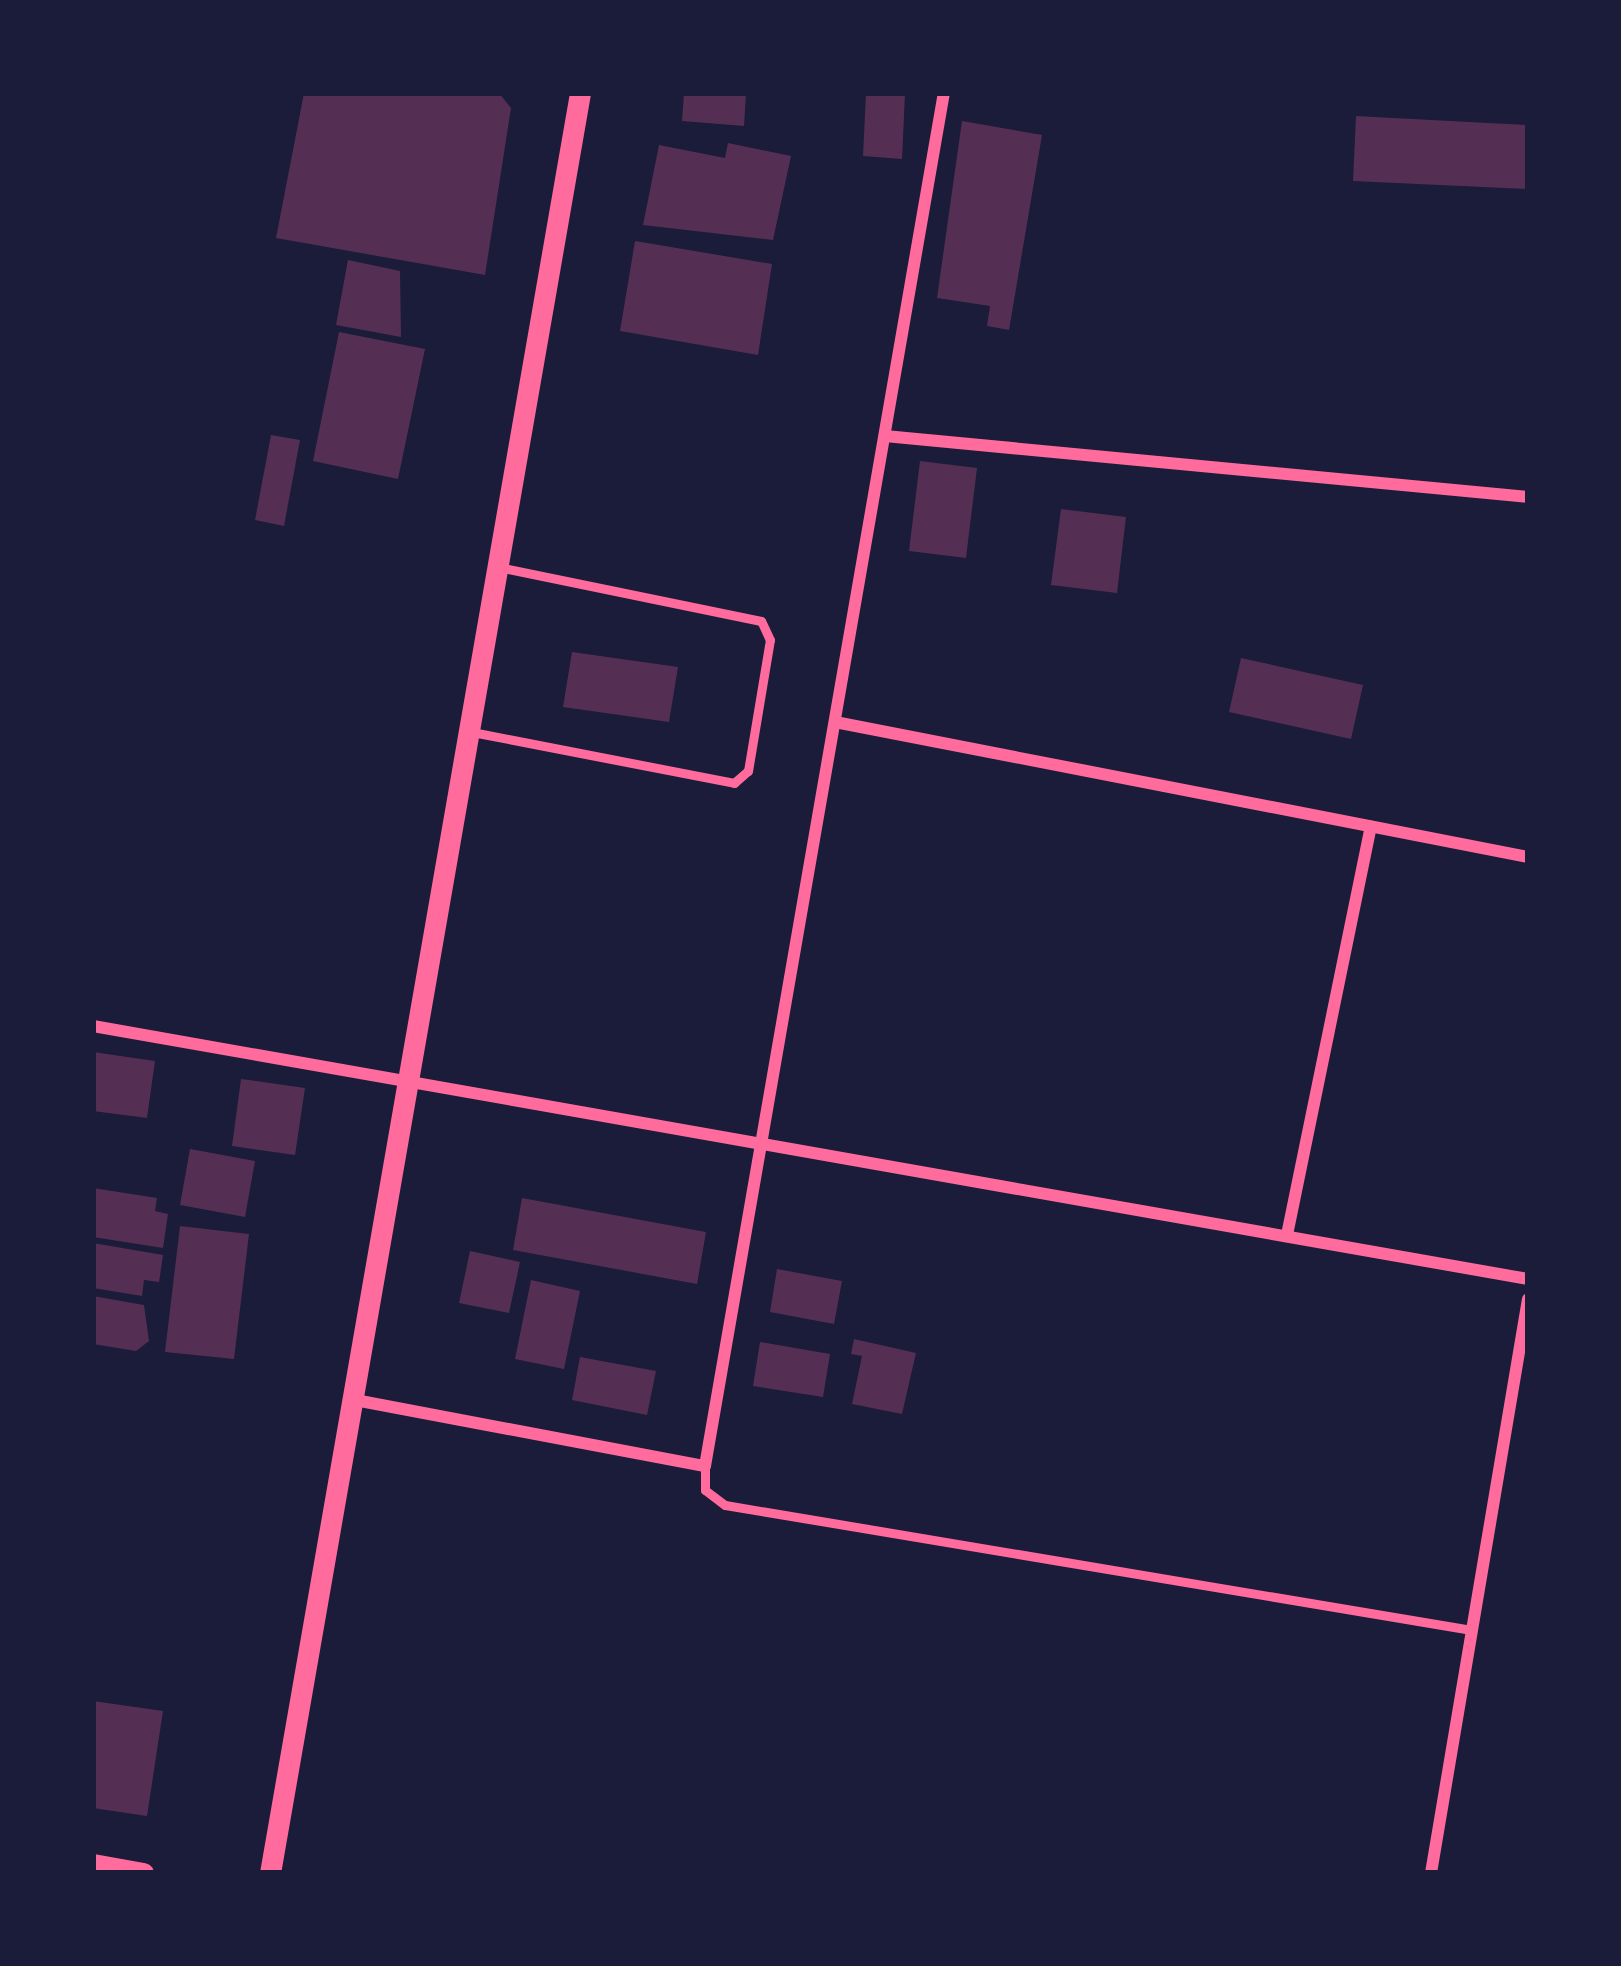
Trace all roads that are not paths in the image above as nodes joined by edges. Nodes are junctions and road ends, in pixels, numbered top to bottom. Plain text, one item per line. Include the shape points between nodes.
1 (580, 93) edge
2 (944, 93) edge
3 (885, 436) junction
4 (1528, 497) edge
5 (497, 567) junction
6 (835, 722) junction
7 (468, 731) junction
8 (1371, 827) junction
9 (1528, 857) edge
10 (93, 1026) edge
11 (406, 1086) junction
12 (763, 1138) junction
13 (1287, 1234) junction
14 (1528, 1279) edge
15 (1528, 1299) edge
16 (355, 1400) junction
17 (705, 1466) junction
18 (1472, 1630) junction
19 (93, 1864) edge
20 (142, 1873) edge
21 (270, 1873) edge
22 (1431, 1873) edge

1 - 5 street
2 - 3 street
3 - 4 street
3 - 6 street
5 - 7 street
5 - 7 lane via 761,621 770,640 748,771 734,783
6 - 8 street
6 - 12 street
7 - 11 street
8 - 9 street
8 - 13 street
10 - 11 street
11 - 12 street
11 - 16 street
12 - 13 street
12 - 17 street
13 - 14 street
15 - 18 street
16 - 17 street
16 - 21 street
17 - 18 lane via 705,1490 725,1505
18 - 22 street
19 - 20 street

